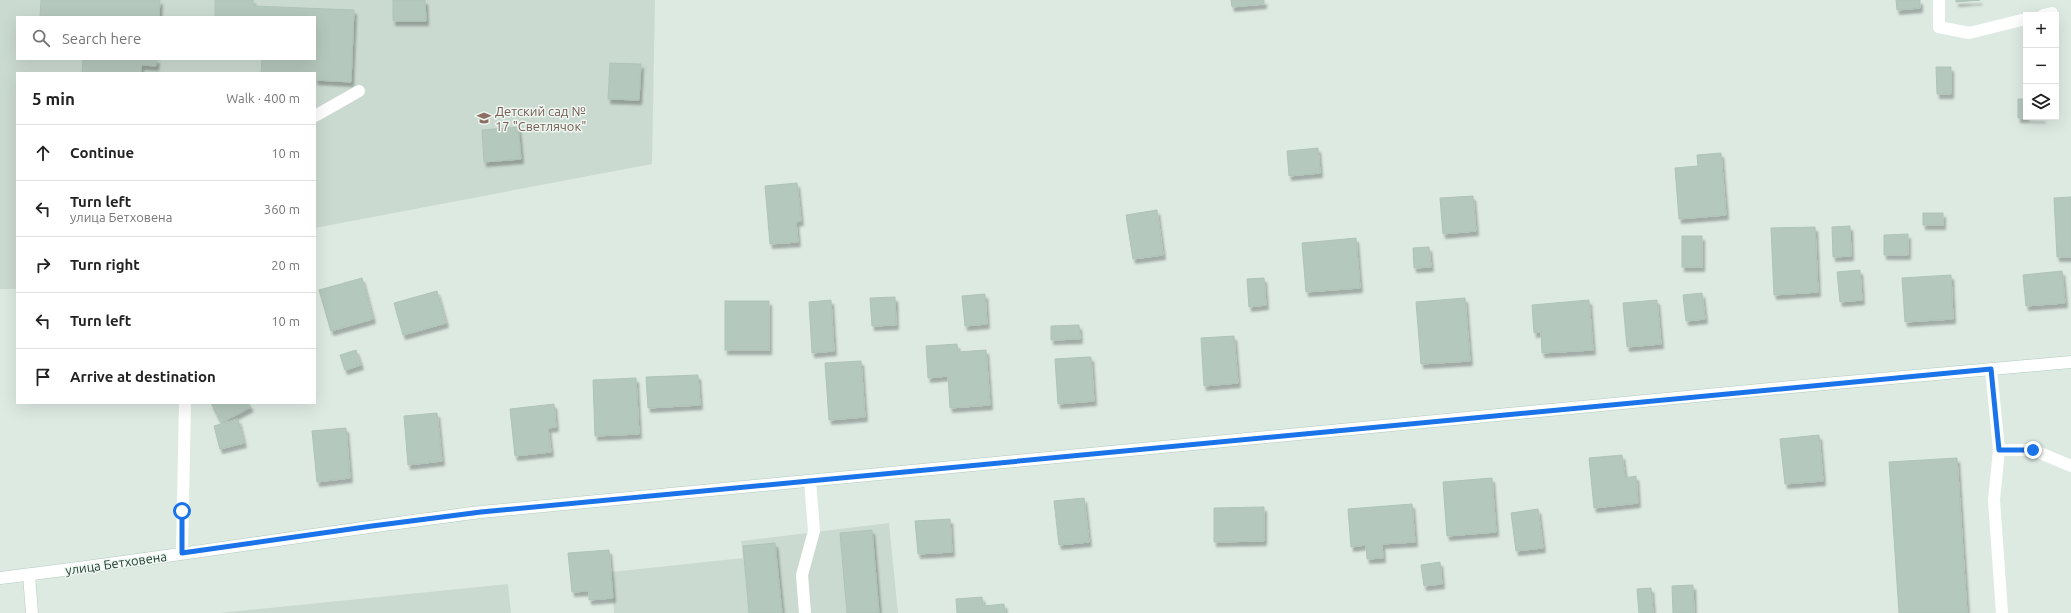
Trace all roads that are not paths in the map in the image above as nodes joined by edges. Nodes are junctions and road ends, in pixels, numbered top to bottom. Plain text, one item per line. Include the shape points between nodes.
1 (1939, 0) edge
2 (2023, 20) edge
3 (359, 91) dead end
4 (316, 115) edge
5 (2071, 362) edge
6 (1991, 369) junction
7 (185, 404) edge
8 (1999, 450) junction
9 (2071, 466) edge
10 (810, 481) junction
11 (182, 553) junction
12 (29, 574) junction
13 (0, 578) edge
14 (32, 613) edge
15 (805, 613) edge
16 (2002, 613) edge

1 - 2 main road via 1939,27 1969,33
3 - 4 main road
5 - 6 main road, улица Бетховена
6 - 8 main road
6 - 10 main road, улица Бетховена
7 - 11 main road
8 - 9 main road via 2033,450
8 - 16 main road via 1994,500
10 - 11 main road, улица Бетховена via 474,513
10 - 15 main road via 814,531 802,575
11 - 12 main road, улица Бетховена
12 - 13 main road, улица Бетховена
12 - 14 main road

